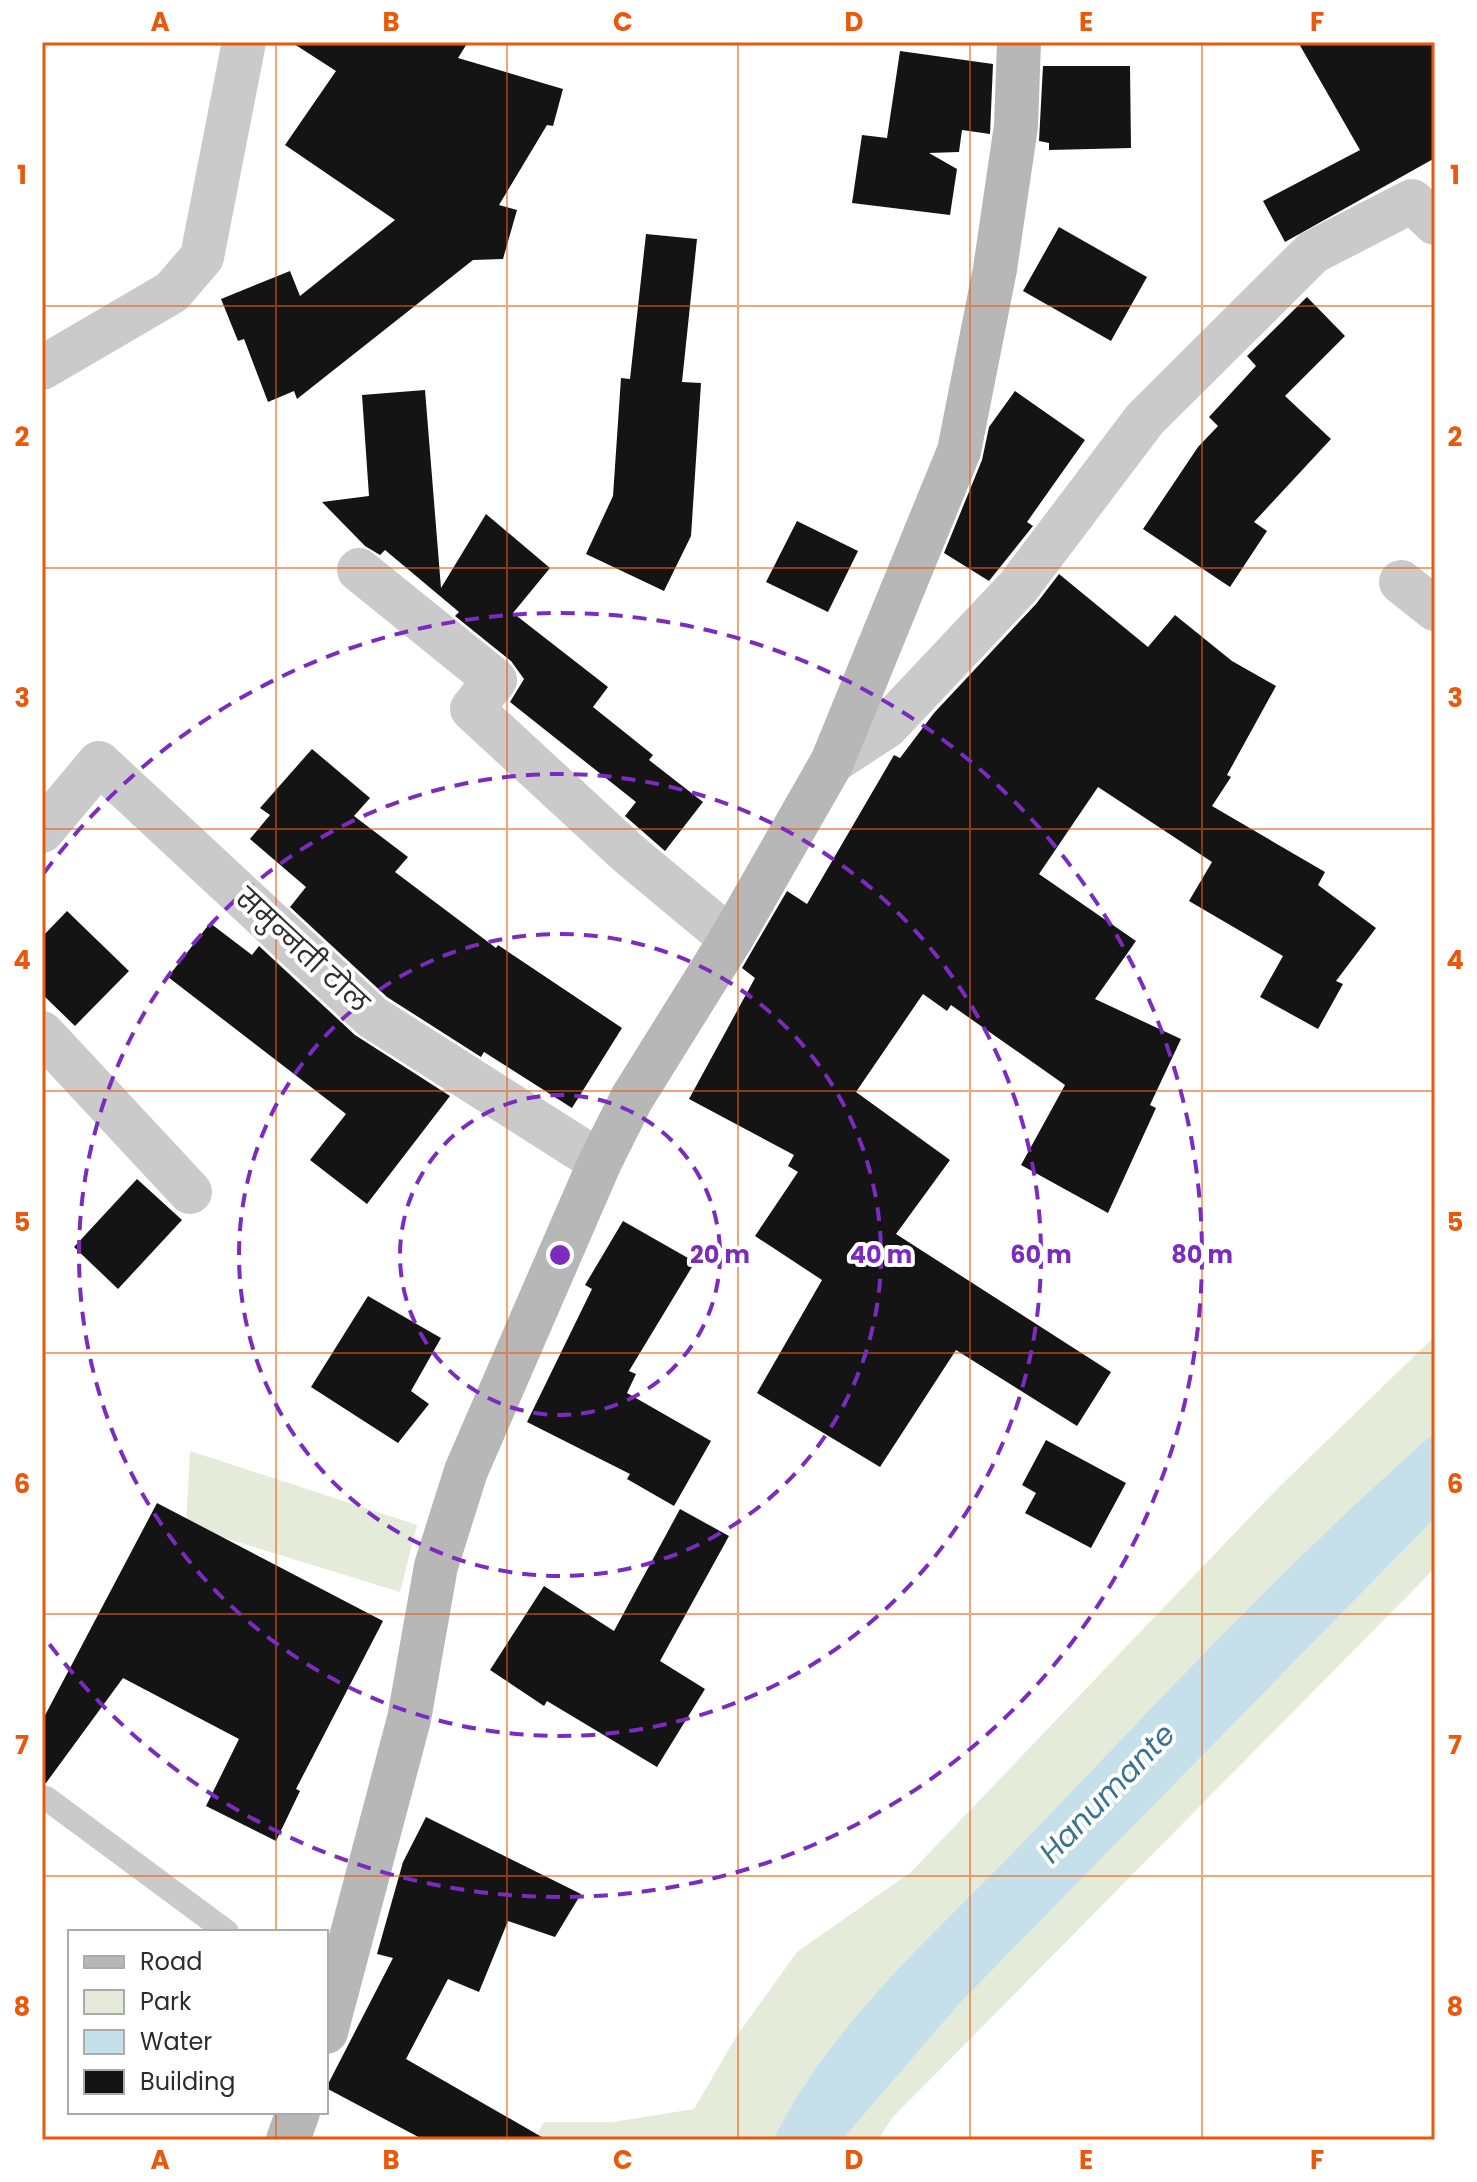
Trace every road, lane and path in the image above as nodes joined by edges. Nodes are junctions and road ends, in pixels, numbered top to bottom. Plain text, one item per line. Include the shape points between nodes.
1 (244, 42) edge
2 (1019, 42) edge
3 (1435, 223) edge
4 (42, 368) edge
5 (359, 570) dead end
6 (1401, 582) dead end
7 (1435, 609) edge
8 (832, 762) junction
9 (42, 831) edge
10 (731, 939) junction
11 (42, 1033) edge
12 (600, 1162) junction
13 (190, 1192) dead end
14 (46, 1798) dead end
15 (224, 1930) edge
16 (328, 2016) edge
17 (297, 2114) edge
18 (288, 2140) edge

1 - 4 street via 202,257 172,292
2 - 8 street via 1016,126 995,269 959,451
3 - 8 street via 1412,201 1313,252 1145,419 1018,587 887,726
5 - 10 street via 495,680 472,709 629,854
6 - 7 street
8 - 10 street
9 - 12 street, समुन्नती टोल via 99,763 372,1017
10 - 12 street via 632,1098
11 - 13 street
12 - 16 street via 466,1471 436,1566 409,1719
14 - 15 lane
17 - 18 street

